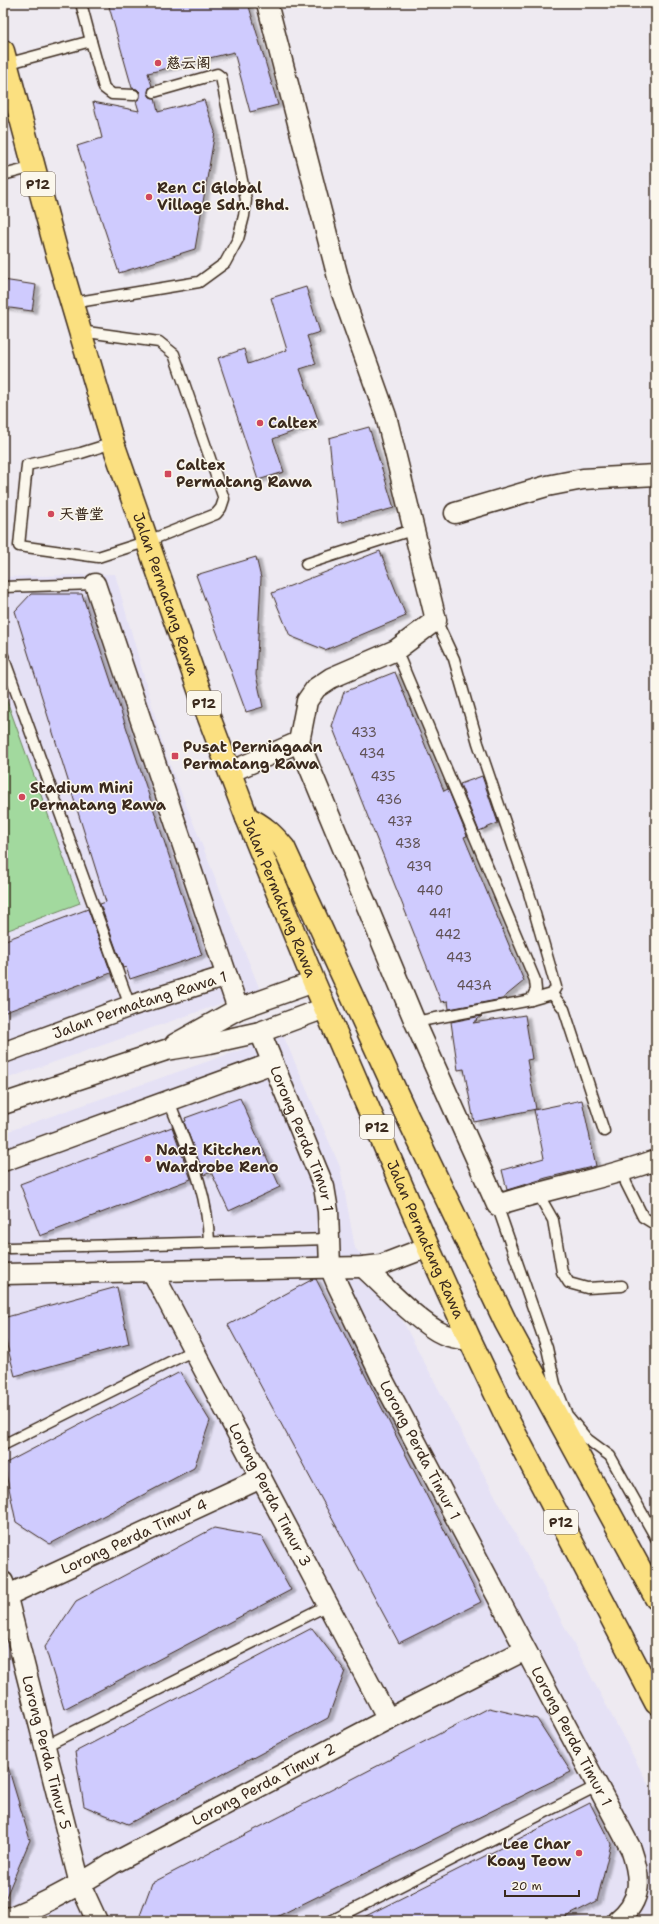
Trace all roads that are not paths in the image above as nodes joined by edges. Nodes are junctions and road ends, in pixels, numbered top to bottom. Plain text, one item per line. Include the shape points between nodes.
1 (81, 3) edge
2 (267, 3) edge
3 (91, 41) junction
4 (5, 58) edge
5 (154, 92) dead end
6 (134, 95) dead end
7 (34, 167) junction
8 (3, 175) edge
9 (72, 303) junction
10 (80, 331) junction
11 (113, 443) junction
12 (656, 475) edge
13 (455, 513) dead end
14 (415, 529) junction
15 (148, 542) junction
16 (306, 564) dead end
17 (95, 584) joint
18 (3, 587) edge
19 (436, 620) junction
20 (396, 650) junction
21 (3, 656) edge
22 (299, 742) junction
23 (230, 772) junction
24 (247, 818) junction
25 (227, 976) junction
26 (314, 982) junction
27 (552, 994) junction
28 (531, 1000) junction
29 (130, 1006) junction
30 (325, 1008) junction
31 (238, 1009) junction
32 (414, 1022) junction
33 (260, 1032) junction
34 (166, 1050) junction
35 (3, 1053) edge
36 (272, 1063) junction
37 (169, 1101) junction
38 (3, 1104) edge
39 (604, 1131) dead end
40 (656, 1160) edge
41 (3, 1161) edge
42 (624, 1172) junction
43 (537, 1192) junction
44 (497, 1205) junction
45 (656, 1225) edge
46 (329, 1239) junction
47 (209, 1242) junction
48 (3, 1247) edge
49 (428, 1247) junction
50 (330, 1267) junction
51 (363, 1267) junction
52 (152, 1271) junction
53 (3, 1274) edge
54 (622, 1286) dead end
55 (470, 1340) junction
56 (194, 1350) junction
57 (3, 1445) edge
58 (262, 1478) junction
59 (656, 1538) edge
60 (5, 1589) edge
61 (656, 1598) edge
62 (328, 1605) junction
63 (525, 1650) junction
64 (656, 1703) edge
65 (388, 1719) junction
66 (45, 1746) junction
67 (597, 1786) junction
68 (80, 1884) junction
69 (3, 1920) edge
70 (97, 1921) edge
71 (331, 1921) edge
72 (617, 1921) edge

1 - 3 lane
2 - 14 street via 342,293 386,416
3 - 4 lane
3 - 6 lane via 104,88 112,94
4 - 7 main road, Jalan Permatang Rawa / P12
5 - 9 lane via 217,74 221,77 246,200 238,239 225,264 198,282
7 - 8 lane
7 - 9 main road, Jalan Permatang Rawa / P12
9 - 10 main road, Jalan Permatang Rawa / P12
10 - 11 main road, Jalan Permatang Rawa / P12
10 - 15 lane via 159,342 174,354 224,499 216,514
11 - 15 main road, Jalan Permatang Rawa / P12
11 - 15 lane via 27,465 19,546 98,557
12 - 13 street via 583,479 547,486
14 - 16 lane
14 - 19 street
15 - 23 main road, Jalan Permatang Rawa / P12
17 - 18 lane
17 - 25 street, Jalan Permatang Rawa 1
19 - 20 street
19 - 27 lane via 454,659 478,743 529,893 556,987
20 - 22 street via 331,678 316,688 307,701
20 - 28 lane via 535,980 536,990
21 - 29 lane
22 - 23 street
22 - 32 street
23 - 24 main road, Jalan Permatang Rawa / P12
24 - 26 main road, Jalan Permatang Rawa / P12
24 - 61 main road via 260,824 284,848 407,1116 506,1323
25 - 29 street, Jalan Permatang Rawa 1
25 - 31 street
26 - 30 main road, Jalan Permatang Rawa / P12
26 - 31 street
27 - 28 lane
27 - 39 lane via 564,1009
28 - 32 lane
29 - 35 street, Jalan Permatang Rawa 1
30 - 33 street
30 - 49 main road, Jalan Permatang Rawa / P12
31 - 34 street
32 - 44 street
33 - 34 street
33 - 36 street, Lorong Perda Timur 1
34 - 38 street
36 - 37 street
36 - 46 street, Lorong Perda Timur 1 via 324,1187
37 - 41 street
37 - 47 lane via 204,1194 209,1218
40 - 42 street
42 - 43 street
42 - 45 lane via 626,1183 643,1217
43 - 44 street
43 - 54 lane via 553,1220 562,1272 569,1283 587,1288
44 - 59 lane via 547,1348 555,1384 567,1415 586,1439 610,1456
46 - 47 lane
46 - 50 street, Lorong Perda Timur 1
47 - 48 lane
49 - 51 street via 380,1265
49 - 55 main road, Jalan Permatang Rawa / P12
50 - 51 street
50 - 52 street
50 - 63 street, Lorong Perda Timur 1 via 384,1382
51 - 55 street via 410,1309 442,1333
52 - 53 street
52 - 56 street, Lorong Perda Timur 3
55 - 64 main road, Jalan Permatang Rawa / P12 via 509,1422
56 - 57 lane
56 - 58 street, Lorong Perda Timur 3
58 - 60 street, Lorong Perda Timur 4
58 - 62 street, Lorong Perda Timur 3
60 - 66 street, Lorong Perda Timur 5
62 - 65 street, Lorong Perda Timur 3
62 - 66 lane
63 - 65 street, Lorong Perda Timur 2
63 - 67 street, Lorong Perda Timur 1
65 - 68 street, Lorong Perda Timur 2 via 112,1864
66 - 68 street, Lorong Perda Timur 5
67 - 71 lane
67 - 72 street, Lorong Perda Timur 1 via 631,1849 639,1879 632,1905
68 - 69 street, Lorong Perda Timur 2
68 - 70 street, Lorong Perda Timur 5

